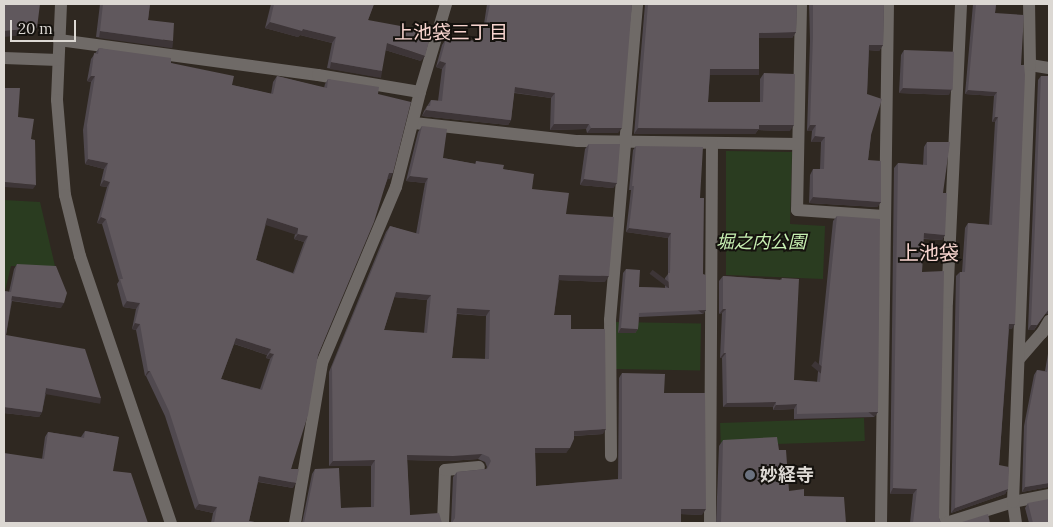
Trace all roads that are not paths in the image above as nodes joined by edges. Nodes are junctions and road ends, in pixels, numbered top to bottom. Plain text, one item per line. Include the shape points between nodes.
1 (62, 4) edge
2 (446, 4) edge
3 (637, 4) edge
4 (801, 4) edge
5 (888, 4) edge
6 (961, 4) edge
7 (1029, 4) edge
8 (59, 40) junction
9 (4, 58) edge
10 (58, 60) junction
11 (1030, 65) junction
12 (1049, 68) edge
13 (420, 92) junction
14 (414, 123) junction
15 (625, 142) junction
16 (712, 144) junction
17 (798, 144) junction
18 (884, 216) junction
19 (1049, 321) edge
20 (1019, 360) junction
21 (611, 456) dead end
22 (479, 467) dead end
23 (1049, 495) edge
24 (1013, 502) junction
25 (171, 523) edge
26 (295, 523) edge
27 (444, 523) edge
28 (710, 523) edge
29 (881, 523) edge
30 (945, 523) edge
31 (1016, 523) edge

1 - 8 street
2 - 13 street
3 - 15 street
4 - 17 street
5 - 18 street
6 - 30 street via 946,302
7 - 11 street
8 - 10 street
8 - 13 street
9 - 10 street
10 - 25 street via 60,148 71,223
11 - 12 street
11 - 20 street
13 - 14 street
14 - 15 street via 578,141
14 - 26 street via 396,187 322,363
15 - 16 street
15 - 21 street via 610,320
16 - 17 street
16 - 28 street
17 - 18 street via 798,210
18 - 29 street
19 - 20 street
20 - 24 street
22 - 27 street via 445,470
23 - 24 street
24 - 30 street
24 - 31 street

